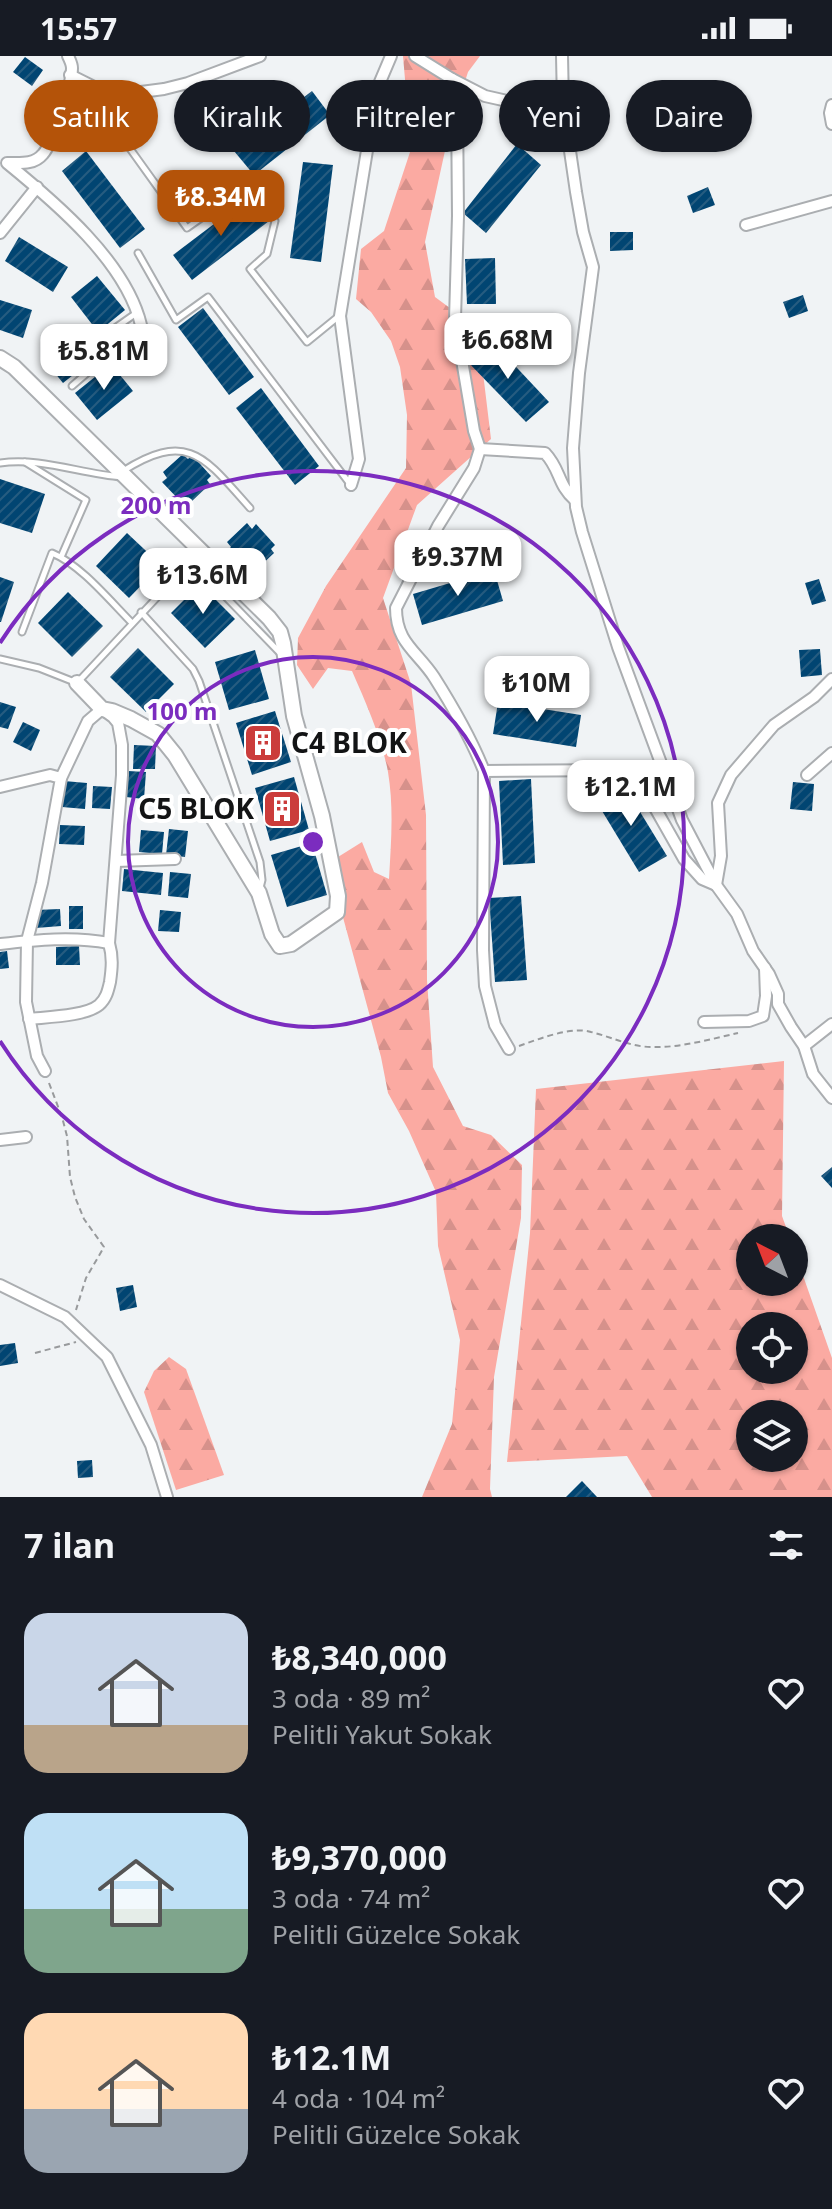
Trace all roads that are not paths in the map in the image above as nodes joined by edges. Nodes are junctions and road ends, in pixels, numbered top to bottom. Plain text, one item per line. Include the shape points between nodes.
1 (68, 56) edge
2 (260, 56) edge
3 (391, 56) edge
4 (415, 56) edge
5 (562, 56) edge
6 (70, 75) junction
7 (452, 79) junction
8 (80, 80) edge
9 (563, 80) edge
10 (158, 90) edge
11 (499, 99) edge
12 (832, 105) edge
13 (832, 124) edge
14 (132, 152) edge
15 (571, 152) edge
16 (4, 160) edge
17 (37, 187) junction
18 (832, 201) edge
19 (746, 225) dead end
20 (0, 233) edge
21 (138, 253) dead end
22 (136, 313) junction
23 (340, 316) junction
24 (143, 357) dead end
25 (0, 358) edge
26 (72, 386) dead end
27 (480, 449) junction
28 (25, 462) junction
29 (0, 463) edge
30 (124, 474) junction
31 (351, 485) joint
32 (575, 500) junction
33 (250, 508) dead end
34 (61, 557) junction
35 (141, 612) junction
36 (132, 623) junction
37 (22, 632) dead end
38 (285, 658) junction
39 (0, 659) edge
40 (832, 679) edge
41 (77, 683) junction
42 (102, 709) junction
43 (832, 753) edge
44 (484, 771) junction
45 (807, 775) dead end
46 (61, 778) junction
47 (0, 787) edge
48 (175, 859) dead end
49 (116, 861) junction
50 (716, 885) junction
51 (259, 893) junction
52 (27, 941) junction
53 (109, 943) junction
54 (0, 944) edge
55 (765, 968) junction
56 (29, 1019) junction
57 (704, 1022) dead end
58 (832, 1024) edge
59 (804, 1046) junction
60 (509, 1049) road end
61 (45, 1071) road end
62 (832, 1098) edge
63 (26, 1137) dead end
64 (0, 1140) edge
65 (0, 1285) edge
66 (167, 1497) edge

1 - 6 street
2 - 10 street
3 - 23 street via 377,89
4 - 7 street
5 - 9 street
6 - 8 street
6 - 16 street via 43,155 32,162
7 - 11 street
7 - 27 street via 458,168 455,319
12 - 13 street
14 - 23 lane via 187,228 248,185 275,221 267,254 250,269 307,342
15 - 32 street via 593,267 573,448
16 - 17 street
17 - 20 street
17 - 22 street via 112,268
18 - 19 street
21 - 31 lane via 176,320 208,297
22 - 24 street
22 - 26 lane via 115,328 123,342
23 - 31 street via 359,459
25 - 30 street
27 - 32 street via 545,453
27 - 44 street via 396,608 396,621 410,649 432,673
28 - 29 lane
28 - 30 lane via 102,476
28 - 34 lane via 86,500
30 - 33 lane via 140,461 181,451 212,466
30 - 38 street via 269,618 280,632
32 - 50 street via 618,647 682,820
34 - 36 lane
34 - 37 lane via 52,553
35 - 36 lane
35 - 38 lane via 191,561
35 - 51 lane via 199,681 260,862
36 - 41 lane
38 - 51 street via 294,716 322,816 337,912 280,946
39 - 41 lane
40 - 50 street via 774,725 731,775 718,803 721,856
41 - 42 street
42 - 46 street via 88,721
42 - 49 street via 118,723 122,745
42 - 51 street via 158,734
43 - 45 street
44 - 50 street via 626,770 637,776 684,859 702,879
44 - 60 street via 485,986 495,1025
46 - 47 street via 50,775
46 - 52 street
48 - 49 street
49 - 53 street
50 - 55 street
52 - 53 street
52 - 54 street
52 - 56 street
53 - 56 street via 113,958 107,995 99,1006
55 - 57 street via 763,1016
55 - 59 street via 778,1004
56 - 61 street
58 - 59 street
59 - 62 street via 813,1074
63 - 64 street
65 - 66 street via 65,1317 107,1357 151,1445

